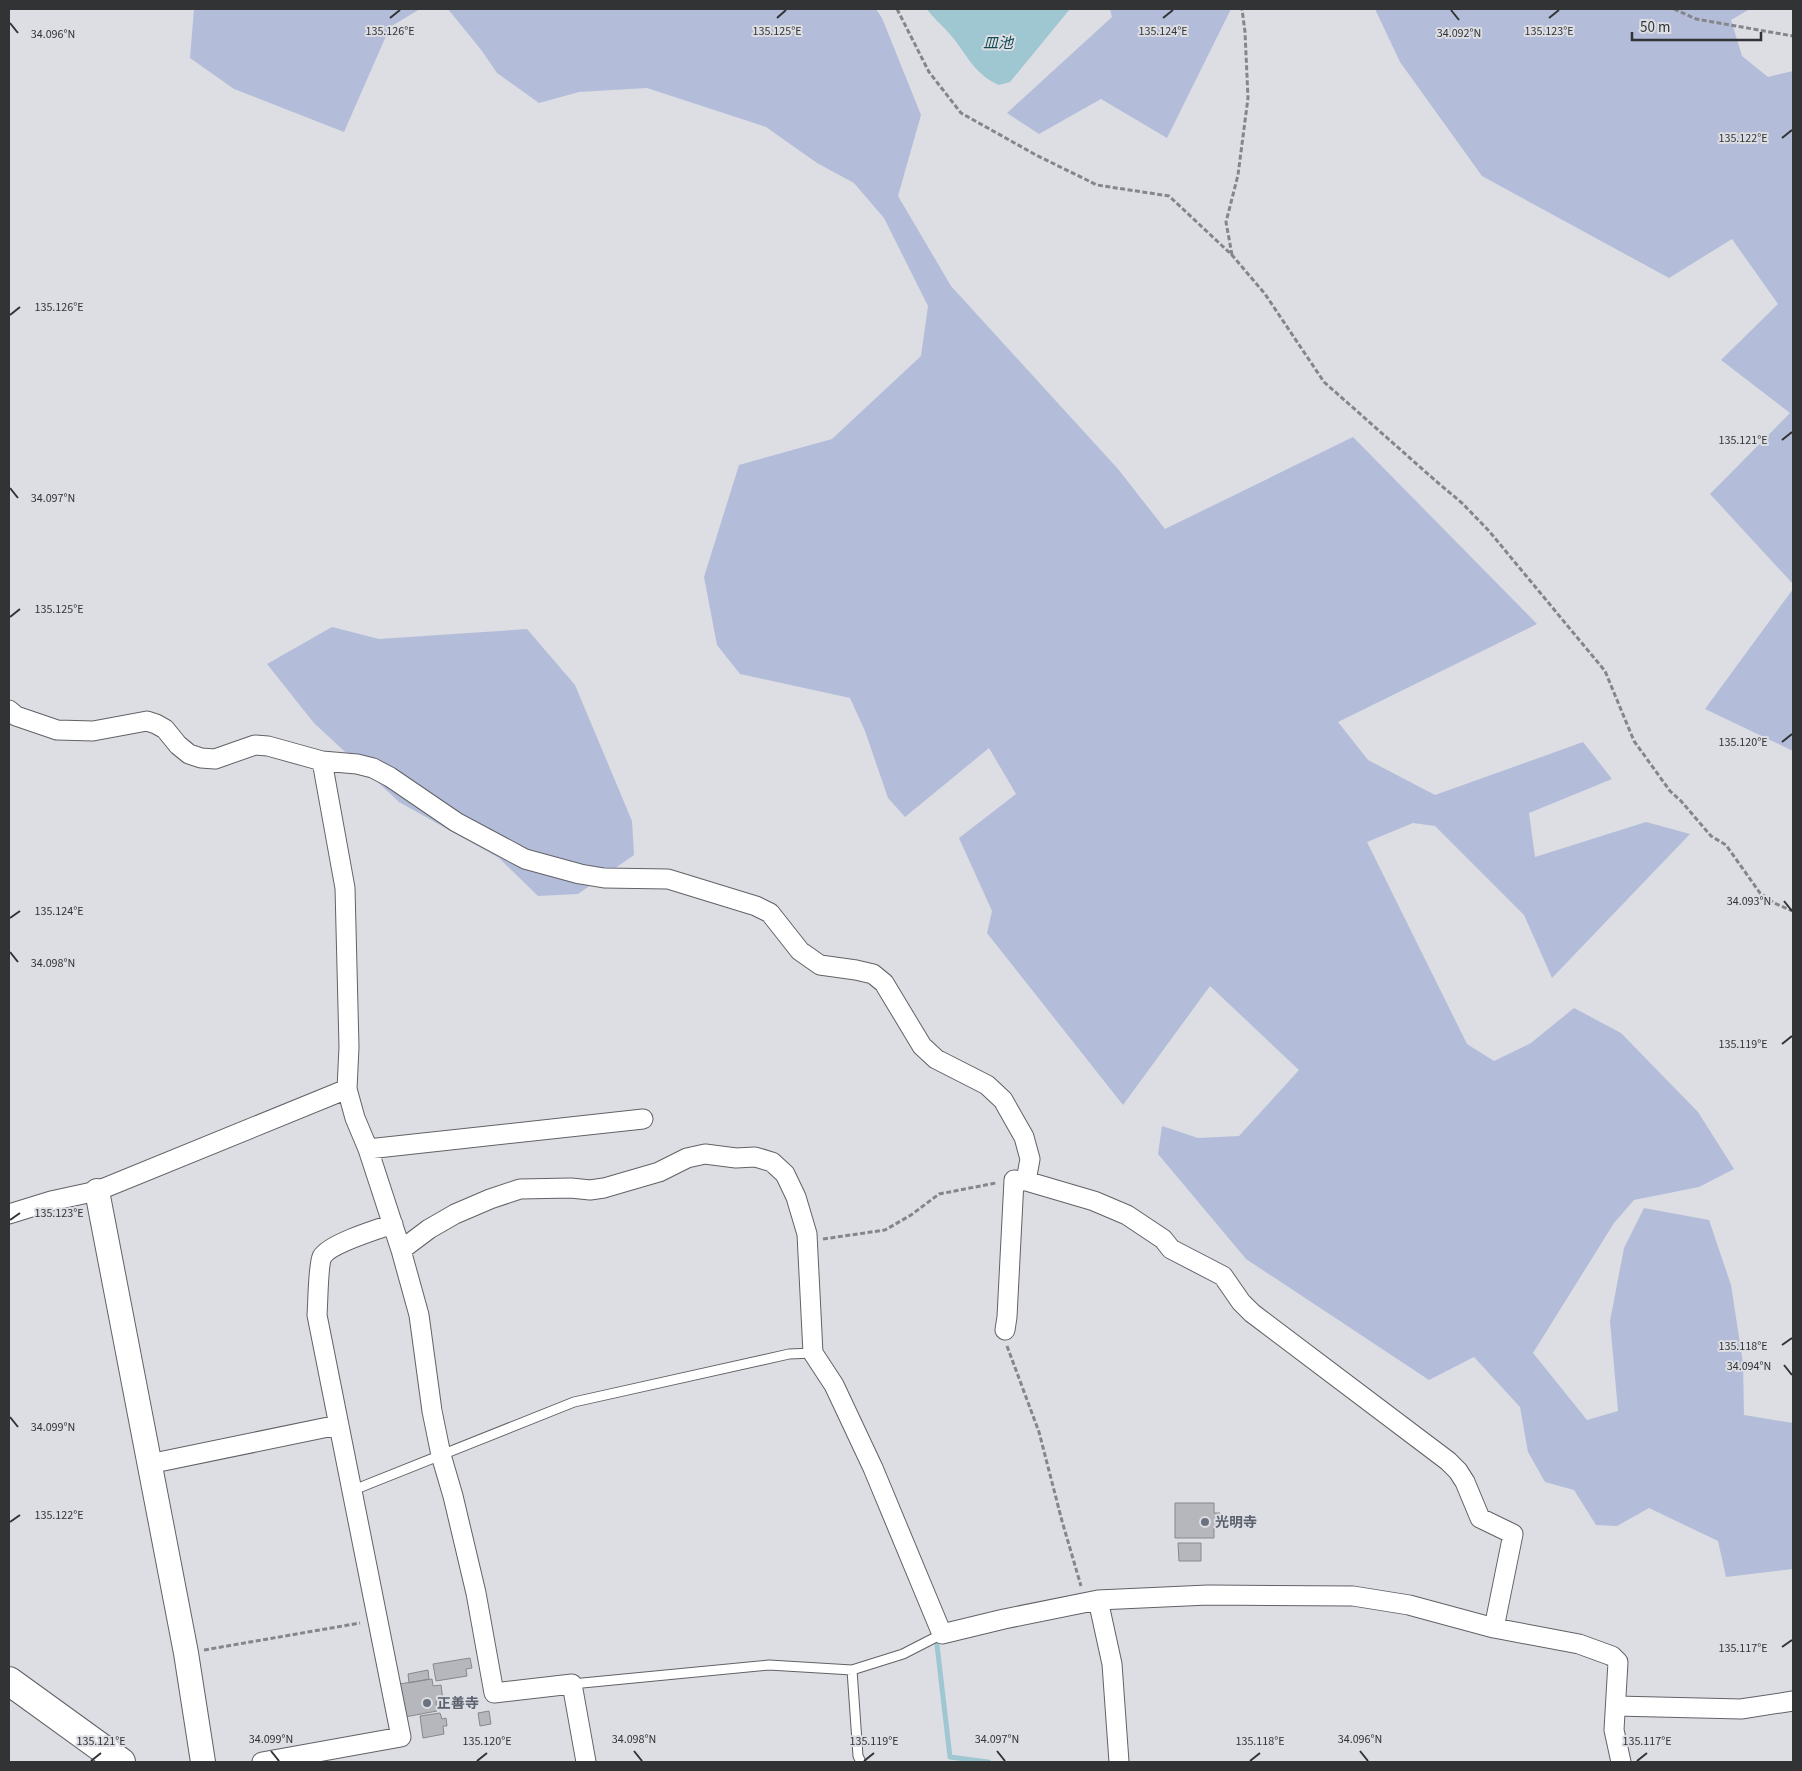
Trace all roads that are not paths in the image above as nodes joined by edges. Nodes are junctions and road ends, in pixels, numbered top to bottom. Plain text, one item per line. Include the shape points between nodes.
1 (9, 710) edge
2 (322, 761) junction
3 (347, 1089) junction
4 (643, 1119) dead end
5 (368, 1149) junction
6 (1020, 1180) junction
7 (96, 1192) junction
8 (9, 1214) edge
9 (393, 1224) junction
10 (402, 1250) junction
11 (1005, 1330) road end
12 (814, 1353) junction
13 (338, 1425) junction
14 (441, 1455) junction
15 (149, 1464) junction
16 (351, 1491) junction
17 (1094, 1601) junction
18 (1494, 1628) junction
19 (942, 1634) junction
20 (852, 1670) junction
21 (9, 1682) edge
22 (572, 1684) junction
23 (1793, 1701) edge
24 (1616, 1706) junction
25 (121, 1762) edge
26 (203, 1762) edge
27 (262, 1762) edge
28 (586, 1762) edge
29 (861, 1762) edge
30 (1119, 1762) edge
31 (1622, 1762) edge

1 - 2 street via 16,716 57,730 93,731 147,721 165,729 189,754 201,758 215,759 255,745
2 - 3 street via 345,888
2 - 6 street via 373,768 456,822 525,859 604,878 668,879 756,906 770,914 800,951 820,965 873,974 891,993 922,1046 936,1059 987,1085 1003,1100 1024,1137 1030,1159
3 - 5 street
3 - 7 street
4 - 5 street
5 - 9 street
6 - 11 street
6 - 18 street via 1094,1201 1127,1215 1163,1239 1171,1250 1216,1271 1252,1313 1458,1471 1480,1518 1512,1534
7 - 8 street
7 - 15 street
9 - 10 street
9 - 13 street via 342,1243 322,1257 317,1315
10 - 12 street via 455,1214 520,1189 590,1190 659,1172 687,1158 705,1154 755,1157 772,1162 785,1174 796,1197 807,1238
10 - 14 street via 419,1315
12 - 14 lane via 789,1354 574,1402
12 - 19 street via 834,1385 873,1468
13 - 15 street
13 - 16 street
14 - 16 lane
14 - 22 street via 476,1593 494,1693
15 - 26 street via 186,1654
16 - 27 street via 400,1737
17 - 18 street via 1208,1595 1353,1596 1409,1605
17 - 19 street
17 - 30 street via 1112,1664
18 - 24 street via 1579,1644 1612,1656 1618,1662
19 - 20 lane via 903,1654
20 - 22 lane via 769,1665
20 - 29 lane
21 - 25 highway
22 - 28 street
23 - 24 street via 1740,1709
24 - 31 street via 1614,1730

